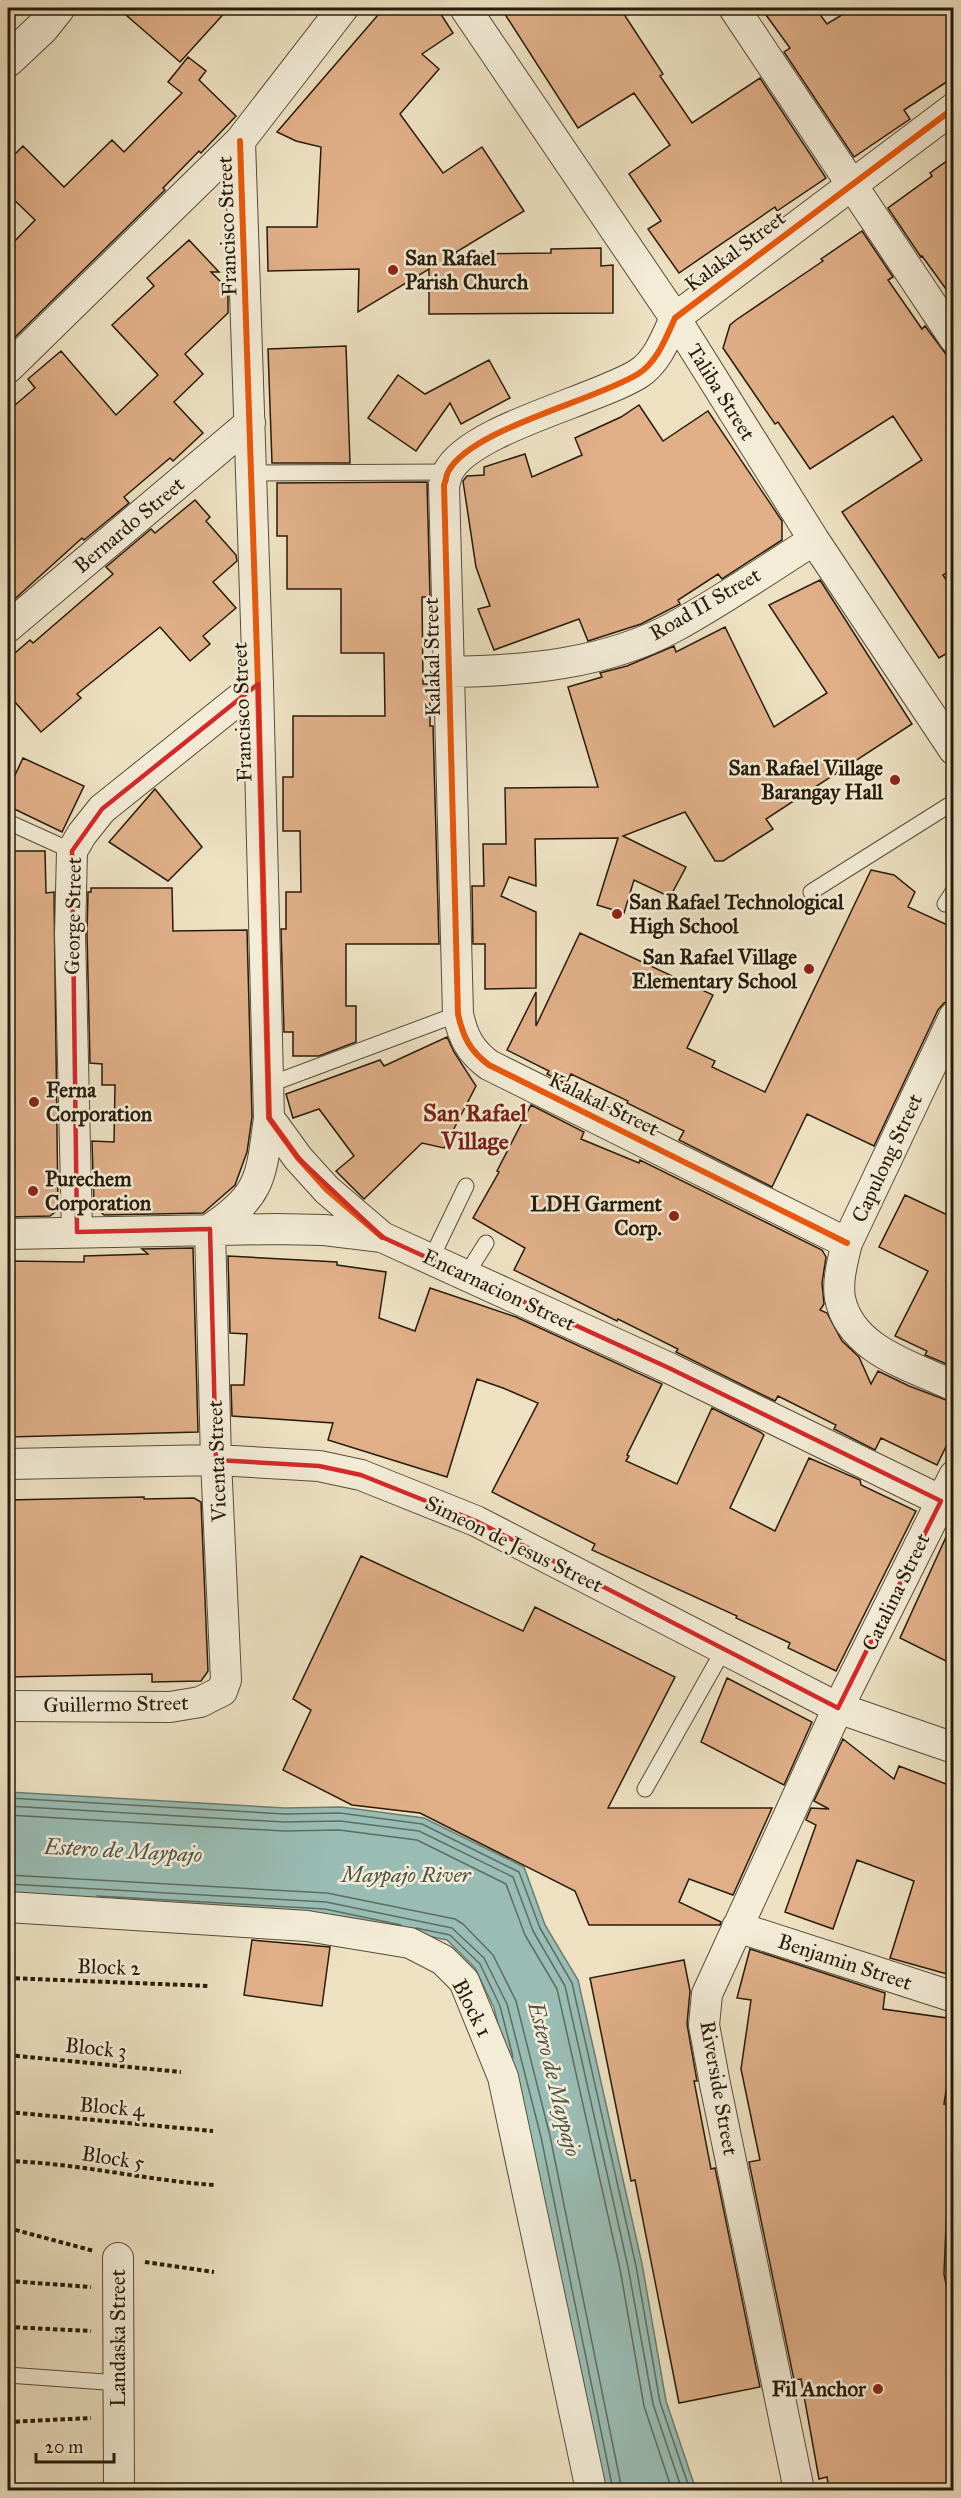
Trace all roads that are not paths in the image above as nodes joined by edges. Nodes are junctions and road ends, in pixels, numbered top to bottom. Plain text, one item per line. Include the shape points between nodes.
1 (58, 8) edge
2 (343, 8) edge
3 (465, 8) edge
4 (734, 8) edge
5 (8, 60) edge
6 (954, 108) edge
7 (240, 141) junction
8 (851, 184) junction
9 (675, 318) junction
10 (954, 338) edge
11 (8, 368) edge
12 (249, 423) junction
13 (448, 472) junction
14 (251, 473) junction
15 (814, 540) junction
16 (8, 627) edge
17 (448, 672) junction
18 (258, 684) junction
19 (954, 750) edge
20 (954, 802) edge
21 (8, 822) edge
22 (72, 851) junction
23 (954, 890) edge
24 (811, 892) dead end
25 (945, 904) dead end
26 (458, 1014) junction
27 (954, 1017) edge
28 (268, 1085) junction
29 (269, 1118) junction
30 (466, 1186) dead end
31 (210, 1229) junction
32 (77, 1232) junction
33 (8, 1234) edge
34 (382, 1237) junction
35 (486, 1243) dead end
36 (847, 1243) junction
37 (431, 1259) junction
38 (466, 1275) junction
39 (954, 1386) edge
40 (216, 1460) junction
41 (8, 1464) edge
42 (949, 1495) edge
43 (724, 1649) junction
44 (222, 1691) joint
45 (8, 1706) edge
46 (838, 1708) junction
47 (954, 1748) edge
48 (645, 1789) dead end
49 (8, 1907) edge
50 (737, 1927) junction
51 (954, 1997) edge
52 (118, 2258) dead end
53 (8, 2375) edge
54 (119, 2383) junction
55 (119, 2490) edge
56 (591, 2490) edge
57 (799, 2490) edge

1 - 5 street
2 - 7 street
3 - 9 street, Taliba Street
4 - 8 street
6 - 8 street, Kalakal Street
7 - 11 street
7 - 12 street, Francisco Street
8 - 9 street, Kalakal Street
8 - 10 street
9 - 13 street, Kalakal Street via 661,349 639,374 504,431 477,445
9 - 15 street, Taliba Street
12 - 14 street, Francisco Street
12 - 16 street, Bernardo Street
13 - 14 lane
13 - 17 street, Kalakal Street via 444,485
14 - 18 street, Francisco Street
15 - 17 street, Road II Street via 673,627 625,647 570,662 503,671
15 - 19 street, Taliba Street
17 - 26 street, Kalakal Street
18 - 22 street, George Street via 102,810
18 - 28 street, Francisco Street
20 - 24 lane
21 - 22 lane
22 - 32 street, George Street via 70,934
23 - 25 lane
26 - 28 lane
26 - 36 street, Kalakal Street via 463,1036 475,1055 489,1065
27 - 36 street, Capulong Street
28 - 29 street, Francisco Street
29 - 31 street, Francisco Street via 264,1156 247,1201
29 - 34 street via 327,1190
30 - 37 lane
31 - 32 street, Encarnacion Street
31 - 34 street, Encarnacion Street via 324,1230
31 - 40 street, Vicenta Street
32 - 33 street, Encarnacion Street
34 - 37 street, Encarnacion Street
35 - 38 lane
36 - 39 street, Capulong Street via 840,1298 856,1334 871,1347
37 - 38 street, Encarnacion Street
38 - 42 street, Encarnacion Street
40 - 41 street, Simeon de Jesus Street
40 - 43 street, Simeon de Jesus Street via 319,1466 361,1475 476,1521
40 - 44 street, Vicenta Street via 226,1680
42 - 46 street, Catalina Street
43 - 46 street, Simeon de Jesus Street
43 - 48 lane
44 - 45 street, Guillermo Street via 200,1702 170,1707
46 - 47 street, Simeon de Jesus Street
46 - 50 street, Riverside Street
49 - 56 street, Block 1 via 307,1926 410,1943 443,1960 464,1982 503,2077
50 - 51 street, Benjamin Street
50 - 57 street, Riverside Street via 707,1994 704,2025
52 - 54 street, Landaska Street
53 - 54 lane
54 - 55 street, Landaska Street

